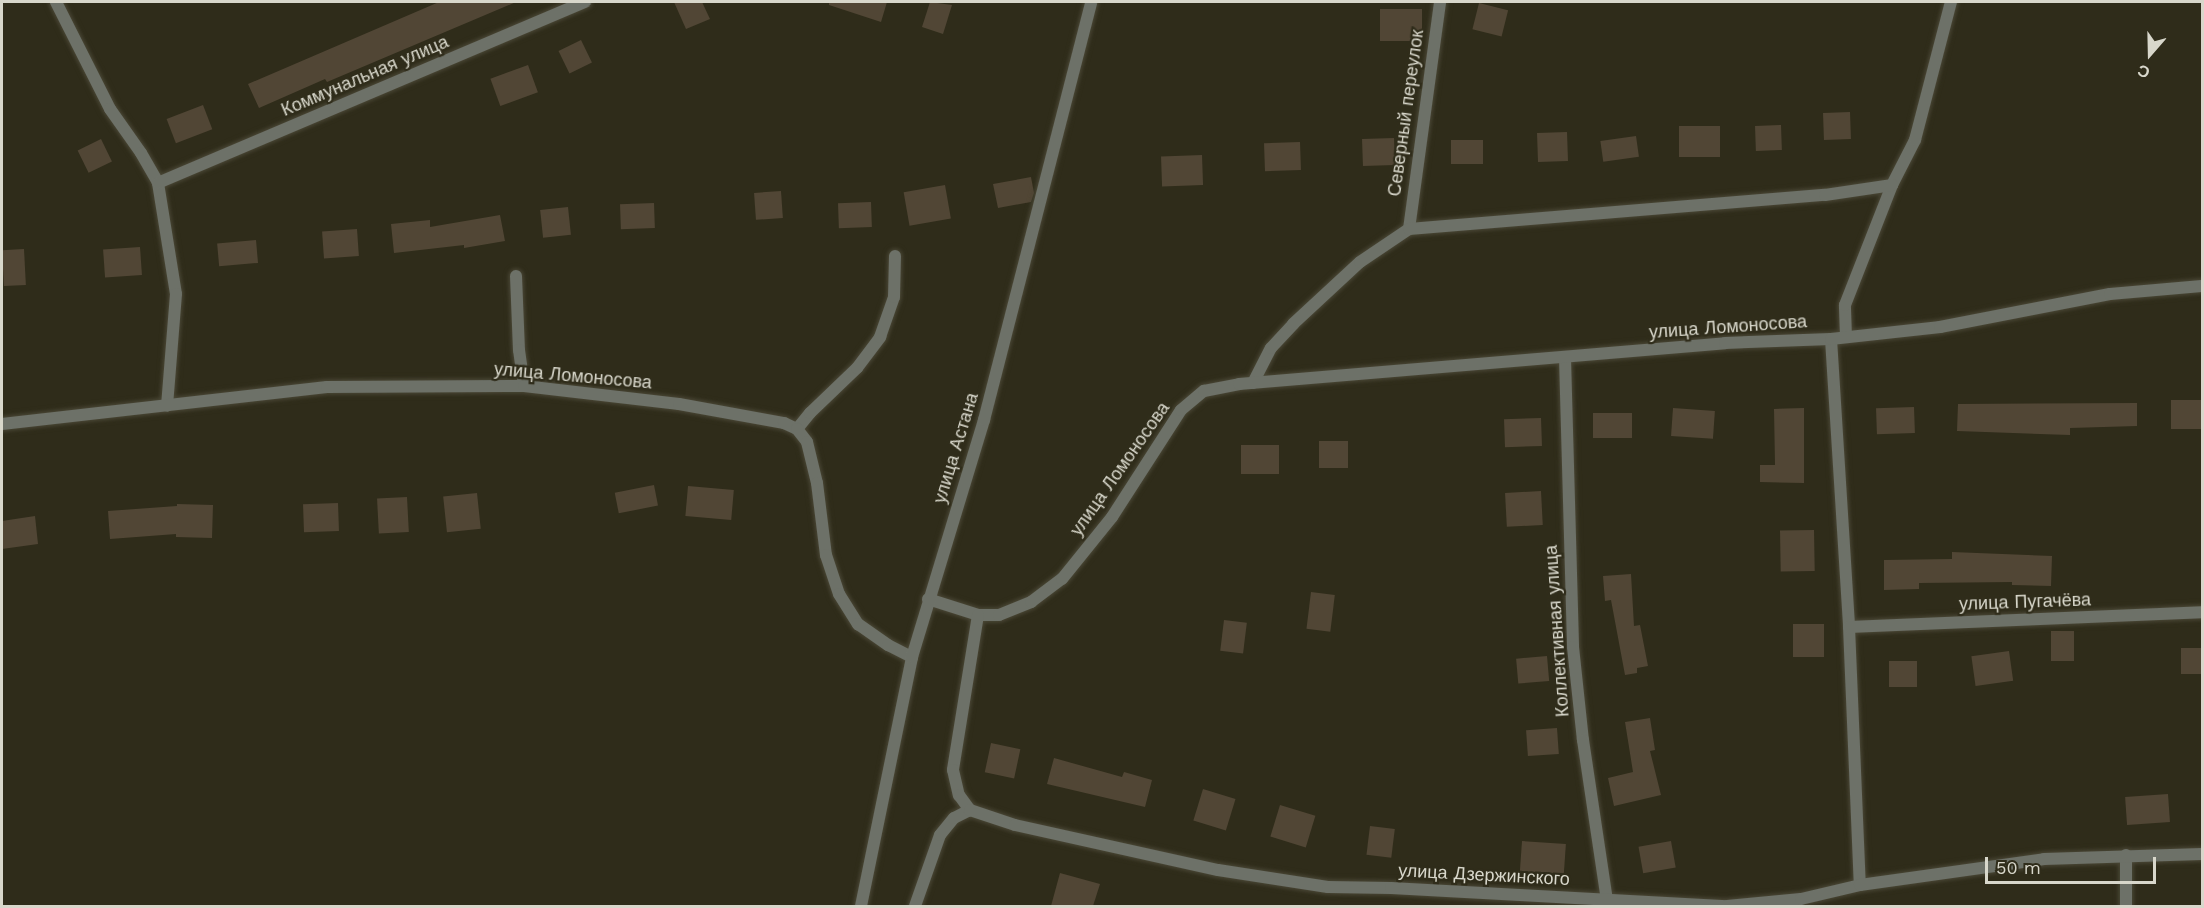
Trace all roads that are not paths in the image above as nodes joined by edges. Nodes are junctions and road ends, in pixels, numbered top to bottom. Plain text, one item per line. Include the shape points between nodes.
1 (56, 2) edge
2 (585, 2) edge
3 (1091, 2) edge
4 (1440, 2) edge
5 (1951, 2) edge
6 (158, 183) junction
7 (1892, 185) junction
8 (1410, 229) junction
9 (895, 256) dead end
10 (516, 276) dead end
11 (2202, 286) edge
12 (1846, 337) junction
13 (1831, 339) junction
14 (1565, 358) junction
15 (1253, 383) junction
16 (524, 386) junction
17 (167, 406) junction
18 (2, 424) edge
19 (797, 429) junction
20 (928, 599) junction
21 (2202, 612) edge
22 (978, 615) junction
23 (1849, 627) junction
24 (912, 657) junction
25 (970, 810) junction
26 (2202, 854) edge
27 (2126, 855) junction
28 (1860, 885) junction
29 (1607, 900) junction
30 (861, 906) edge
31 (915, 906) edge
32 (2126, 906) edge

1 - 6 street via 110,109
2 - 6 street, Коммунальная улица
3 - 20 street, улица Астана via 984,420
4 - 8 street, Северный переулок
5 - 7 street via 1915,140
6 - 17 street via 176,294
7 - 8 street via 1825,195
7 - 12 street via 1845,305
8 - 15 street via 1360,262 1293,324 1271,348
9 - 19 street via 894,297 880,337 857,368
10 - 16 street
11 - 12 street, улица Ломоносова via 2110,294 1940,327
12 - 13 street, улица Ломоносова
13 - 14 street, улица Ломоносова via 1725,343
13 - 23 street
14 - 15 street, улица Ломоносова
14 - 29 street, Коллективная улица via 1573,647
15 - 22 street, улица Ломоносова via 1204,391 1181,410 1112,517 1062,579 1031,602 999,615
16 - 17 street, улица Ломоносова via 327,387
16 - 19 street, улица Ломоносова via 755,415
17 - 18 street, улица Ломоносова
19 - 24 street via 807,442 817,483 826,555 839,594 858,624
20 - 22 street, улица Ломоносова
20 - 24 street, улица Астана
21 - 23 street, улица Пугачёва
22 - 25 street via 953,770 960,795
23 - 28 street
24 - 30 street, улица Астана
25 - 29 street, улица Дзержинского via 1117,850 1329,887
25 - 31 street via 954,818 940,835
26 - 27 street, улица Дзержинского
27 - 28 street, улица Дзержинского via 2044,859
27 - 32 street
28 - 29 street, улица Дзержинского via 1801,899 1727,906

